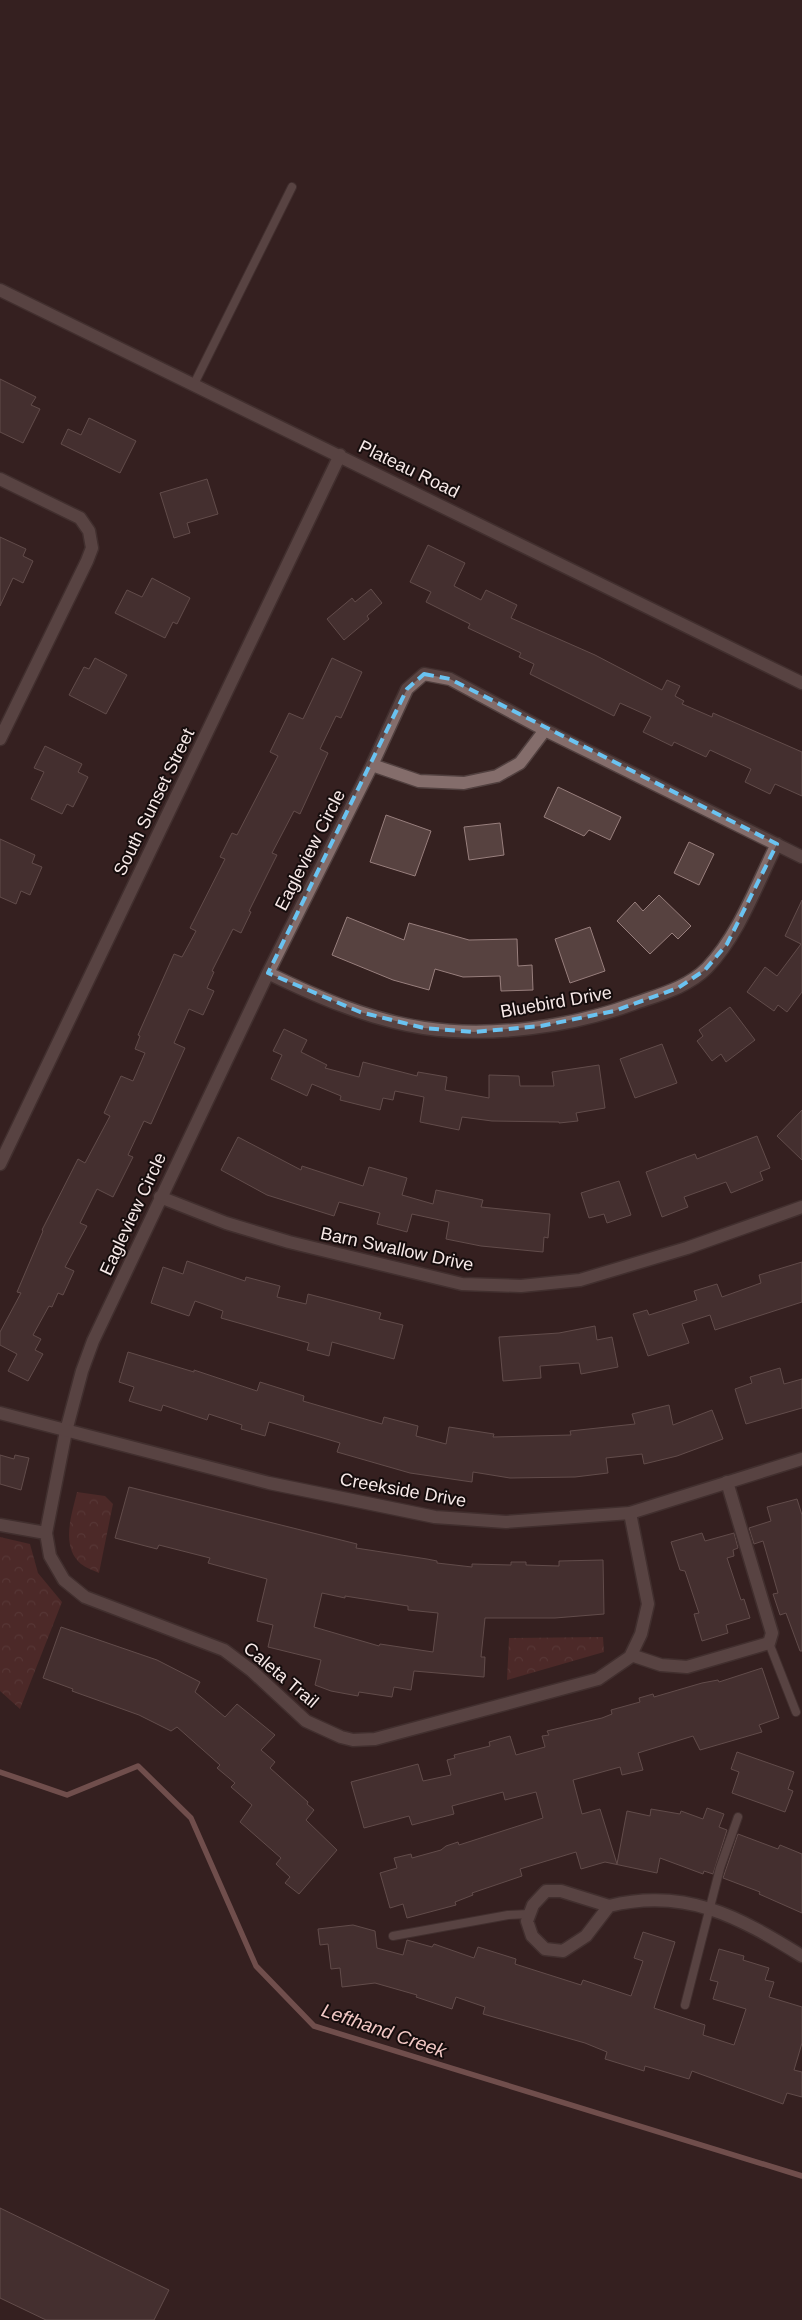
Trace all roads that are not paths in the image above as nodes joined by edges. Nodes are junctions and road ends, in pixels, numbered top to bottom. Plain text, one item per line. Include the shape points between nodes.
1 (292, 187) dead end
2 (0, 290) edge
3 (194, 384) junction
4 (340, 455) junction
5 (0, 479) edge
6 (802, 682) edge
7 (545, 730) junction
8 (0, 739) edge
9 (372, 765) junction
10 (777, 844) junction
11 (802, 857) edge
12 (268, 973) junction
13 (0, 1164) edge
14 (160, 1197) junction
15 (802, 1207) edge
16 (0, 1413) edge
17 (66, 1431) junction
18 (802, 1458) edge
19 (727, 1482) junction
20 (630, 1513) junction
21 (0, 1525) edge
22 (46, 1533) junction
23 (770, 1643) junction
24 (631, 1655) junction
25 (796, 1712) dead end
26 (738, 1817) dead end
27 (609, 1906) junction
28 (709, 1908) junction
29 (530, 1914) junction
30 (393, 1936) dead end
31 (802, 1956) edge
32 (685, 2005) dead end

1 - 3 lane
2 - 3 street, Plateau Road
3 - 4 street, Plateau Road
4 - 6 street, Plateau Road
4 - 13 street, South Sunset Street
5 - 8 street via 80,518 89,531 92,548
7 - 9 street via 520,763 497,776 464,783 419,781
7 - 9 street, Eagleview Circle via 450,679 424,674 407,689
7 - 10 street, Eagleview Circle
9 - 12 street, Eagleview Circle
10 - 11 street, Eagleview Circle
10 - 12 street, Bluebird Drive via 727,944 705,970 678,988 614,1011 541,1026 474,1032 424,1028 360,1012
12 - 14 street, Eagleview Circle
14 - 15 street, Barn Swallow Drive via 226,1223 299,1245 462,1284 521,1286 580,1280 687,1248
14 - 17 street, Eagleview Circle via 93,1341
16 - 17 street, Creekside Drive
17 - 20 street, Creekside Drive via 269,1483 435,1517 506,1522
17 - 22 street, Caleta Trail
18 - 19 street, Creekside Drive
19 - 20 street, Creekside Drive
19 - 23 street via 772,1633
20 - 24 street, Caleta Trail via 648,1604 642,1634
21 - 22 street
22 - 24 street, Caleta Trail via 50,1556 64,1580 85,1597 224,1650 306,1721 353,1740 374,1739 598,1679
23 - 24 street via 687,1667 660,1665
23 - 25 lane
26 - 28 lane
27 - 28 street via 628,1901 682,1902
27 - 29 street via 561,1891 546,1891 533,1904
27 - 29 street via 586,1936 563,1951 545,1949 532,1936 527,1921
28 - 31 street via 721,1911
28 - 32 lane
29 - 30 lane via 508,1915

